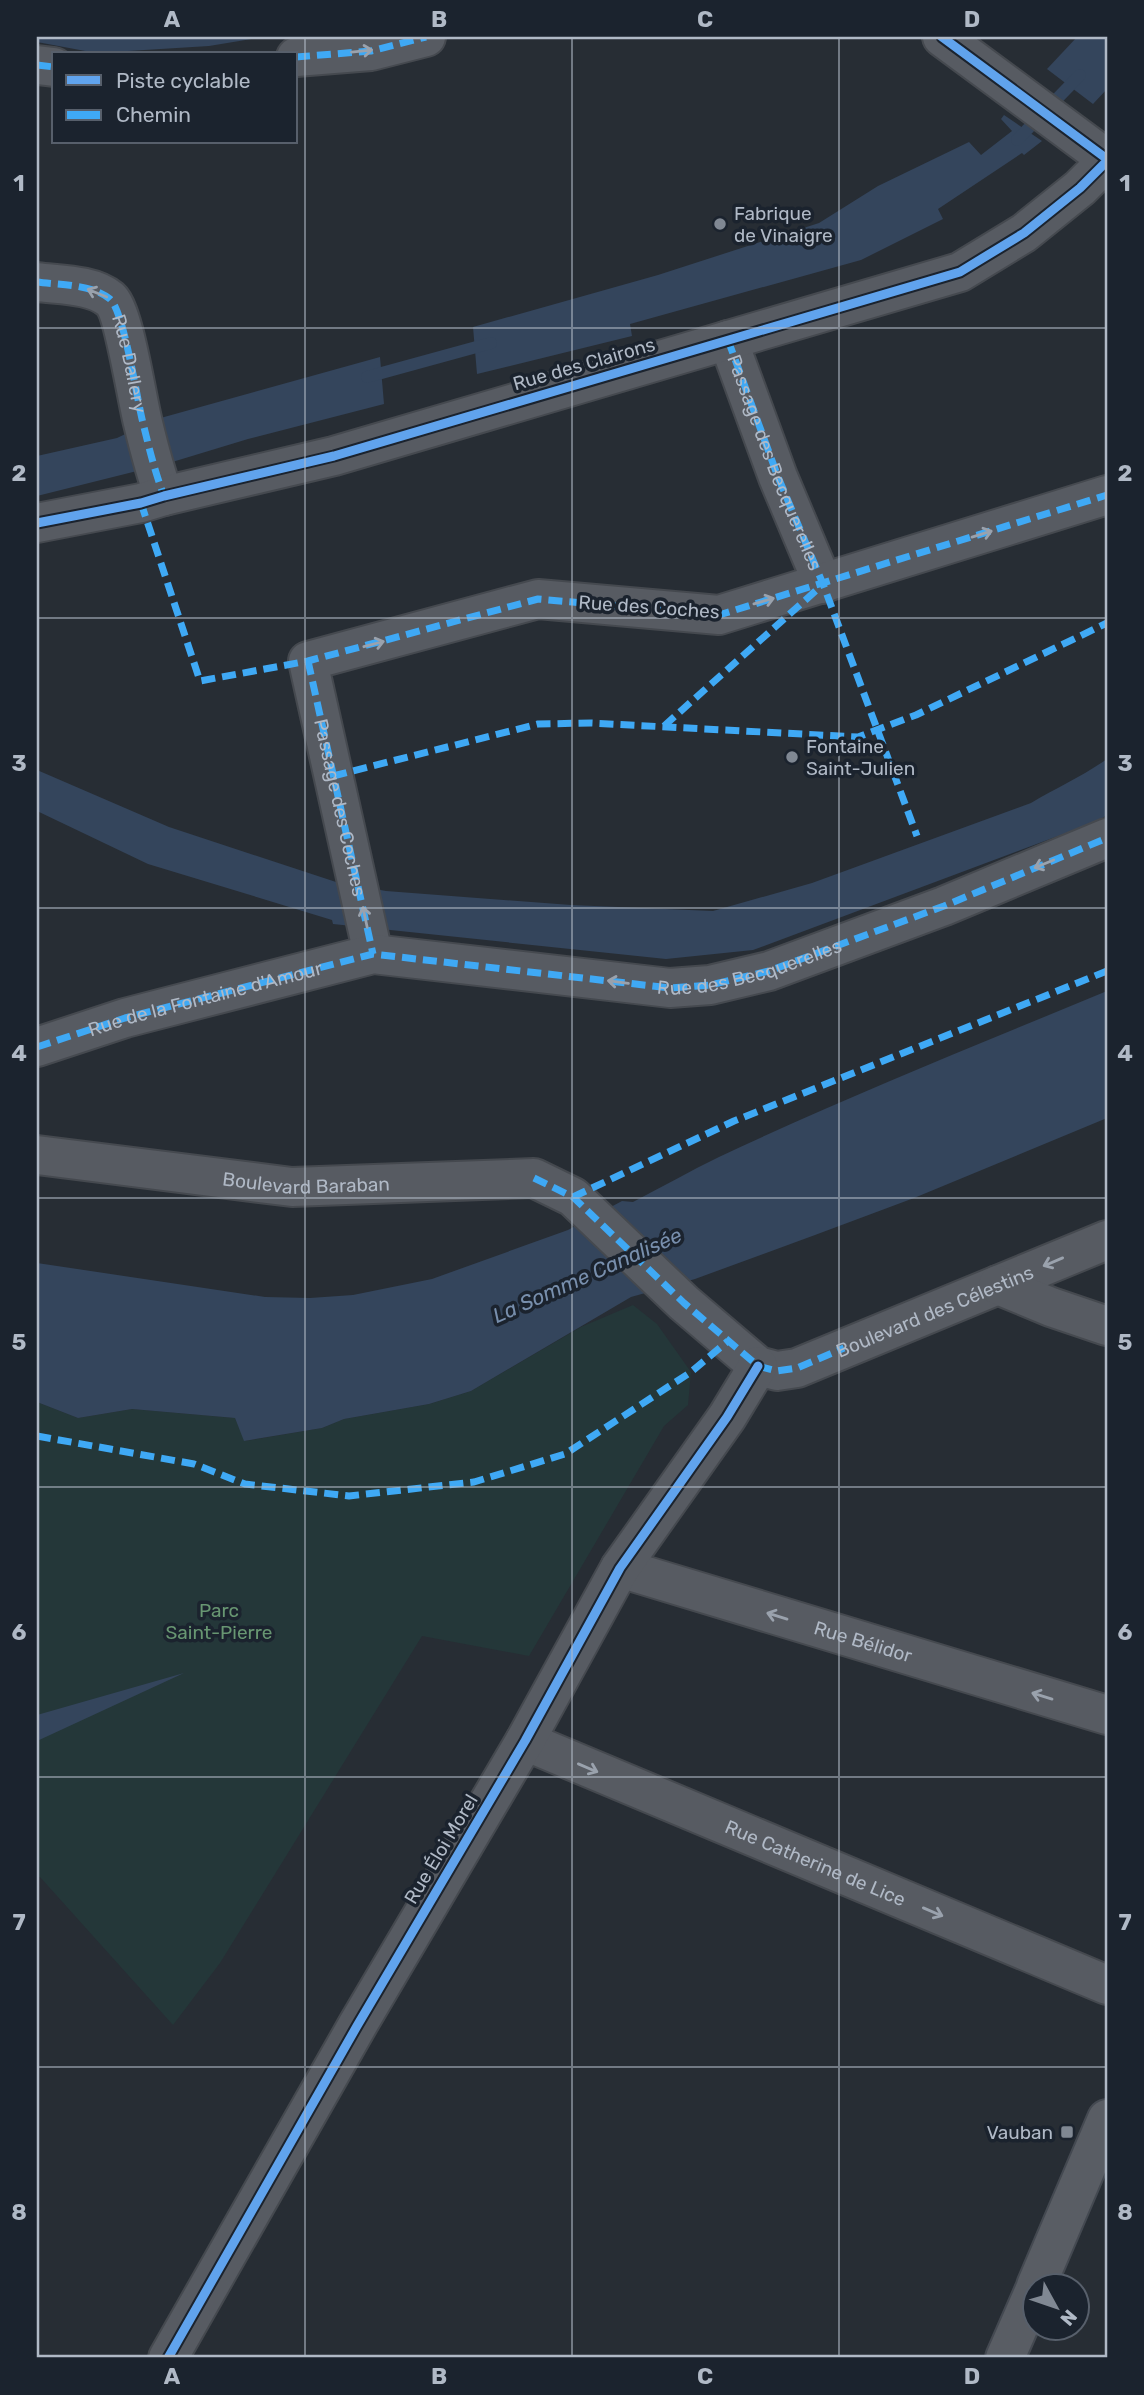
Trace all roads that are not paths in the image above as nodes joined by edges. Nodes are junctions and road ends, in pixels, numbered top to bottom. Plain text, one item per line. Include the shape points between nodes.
1 (426, 37) edge
2 (962, 42) edge
3 (298, 57) edge
4 (1107, 160) edge
5 (37, 282) edge
6 (728, 340) junction
7 (159, 484) junction
8 (1107, 495) edge
9 (37, 523) edge
10 (822, 584) junction
11 (308, 662) joint
12 (1107, 838) edge
13 (373, 954) junction
14 (37, 1046) edge
15 (37, 1155) edge
16 (1107, 1240) edge
17 (998, 1285) junction
18 (1107, 1326) edge
19 (758, 1366) junction
20 (620, 1568) junction
21 (1107, 1715) edge
22 (525, 1741) junction
23 (1107, 1986) edge
24 (1107, 2119) edge
25 (1042, 2272) edge
26 (1021, 2321) edge
27 (168, 2358) edge
28 (1005, 2358) edge

3 -> 1 street via 371,51
2 - 4 street
4 - 6 street, Rue des Clairons via 1024,233 960,272
7 -> 5 street, Rue Dallery via 112,300 96,290
6 - 7 street, Rue des Clairons via 334,456
6 - 10 street, Passage des Becquerelles
7 - 9 street, Rue des Clairons via 141,503
10 -> 8 street, Rue des Coches
11 -> 10 street, Rue des Coches via 538,599 719,615
13 -> 11 street, Passage des Coches
12 -> 13 street, Rue des Becquerelles via 944,906 769,971 710,985 670,988
13 - 14 street, Rue de la Fontaine d'Amour via 125,1018
15 - 19 street, Boulevard Baraban via 292,1187 534,1178 573,1197
16 -> 17 street, Boulevard des Célestins
17 - 18 street
17 - 19 street, Boulevard des Célestins via 797,1368 777,1371
19 - 20 street, Rue Éloi Morel
21 -> 20 street, Rue Bélidor
20 - 22 street, Rue Éloi Morel
22 -> 23 street, Rue Catherine de Lice
22 - 27 street, Rue Éloi Morel
24 - 25 main road
26 - 28 main road

